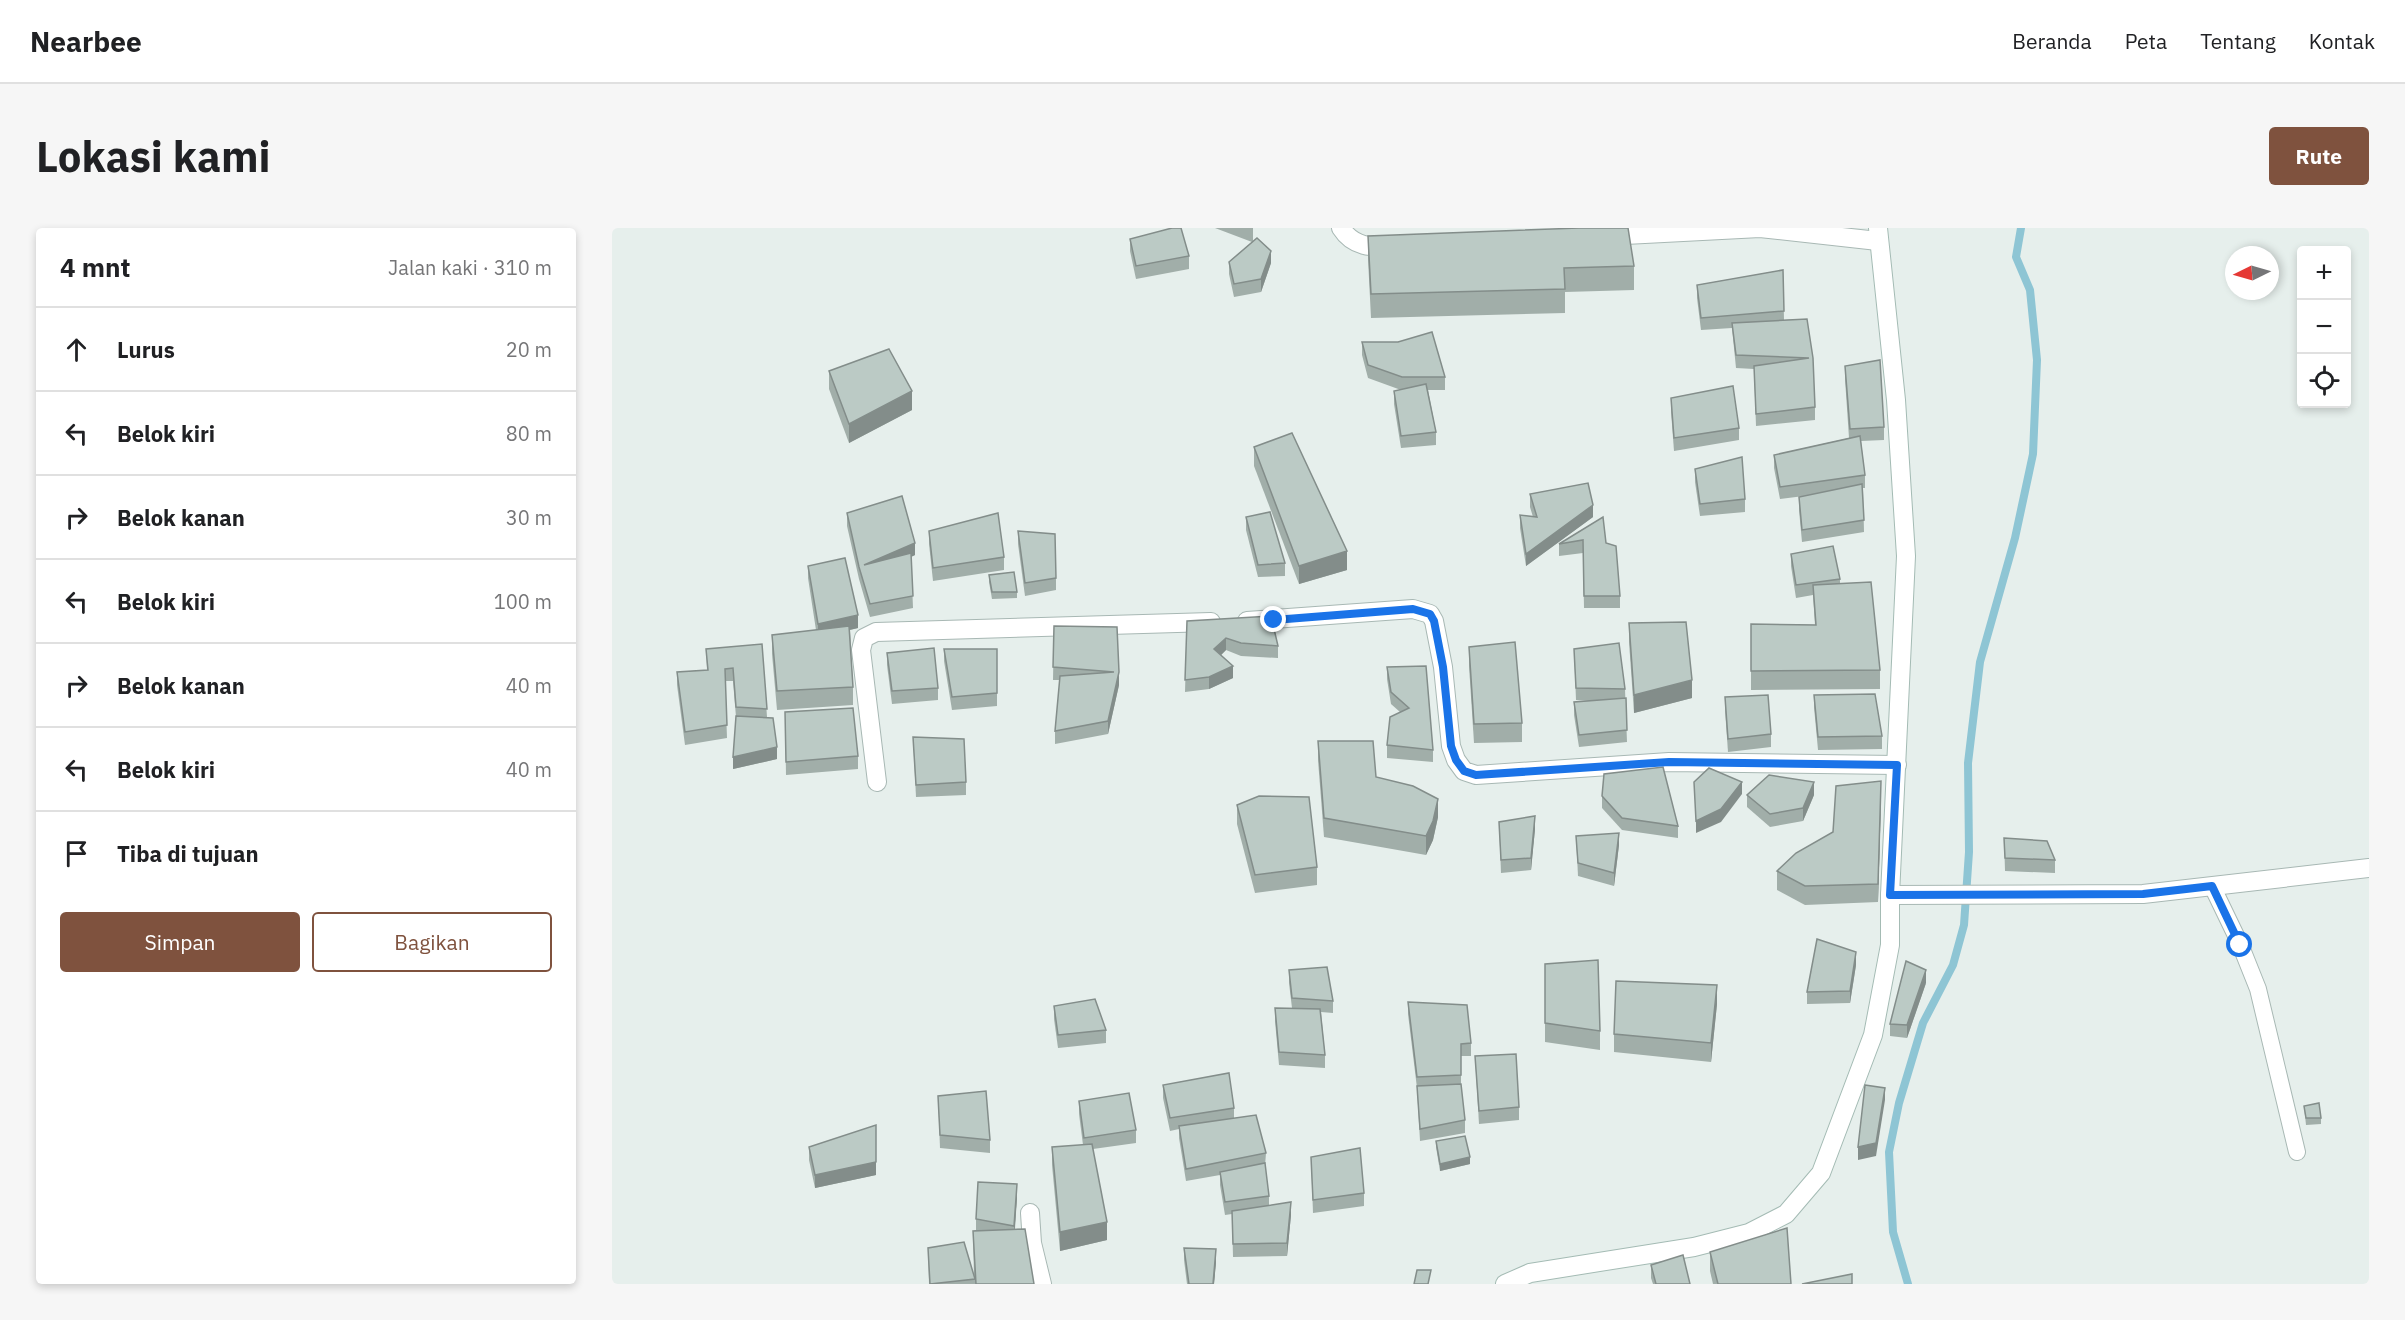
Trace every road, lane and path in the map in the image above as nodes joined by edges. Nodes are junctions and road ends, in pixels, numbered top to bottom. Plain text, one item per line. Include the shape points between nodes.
1 (1341, 228) edge
2 (1878, 234) edge
3 (1594, 236) edge
4 (1410, 246) edge
5 (1897, 765) junction
6 (877, 782) dead end
7 (2369, 868) edge
8 (2212, 886) junction
9 (1890, 895) junction
10 (2297, 1152) dead end
11 (1030, 1213) dead end
12 (1042, 1284) edge
13 (1504, 1284) edge

1 - 4 street via 1353,241 1364,245
2 - 3 street via 1760,228
2 - 5 street via 1896,400 1906,556
5 - 6 street via 1669,762 1476,775 1464,771 1451,746 1434,621 1430,614 1413,609 1274,620 876,632 864,638 861,650
5 - 9 street
7 - 8 street
8 - 9 street via 2143,894
8 - 10 lane via 2258,989
9 - 13 street via 1890,945 1873,1035 1821,1173 1786,1214 1749,1233 1694,1247 1530,1273
11 - 12 street via 1032,1244

